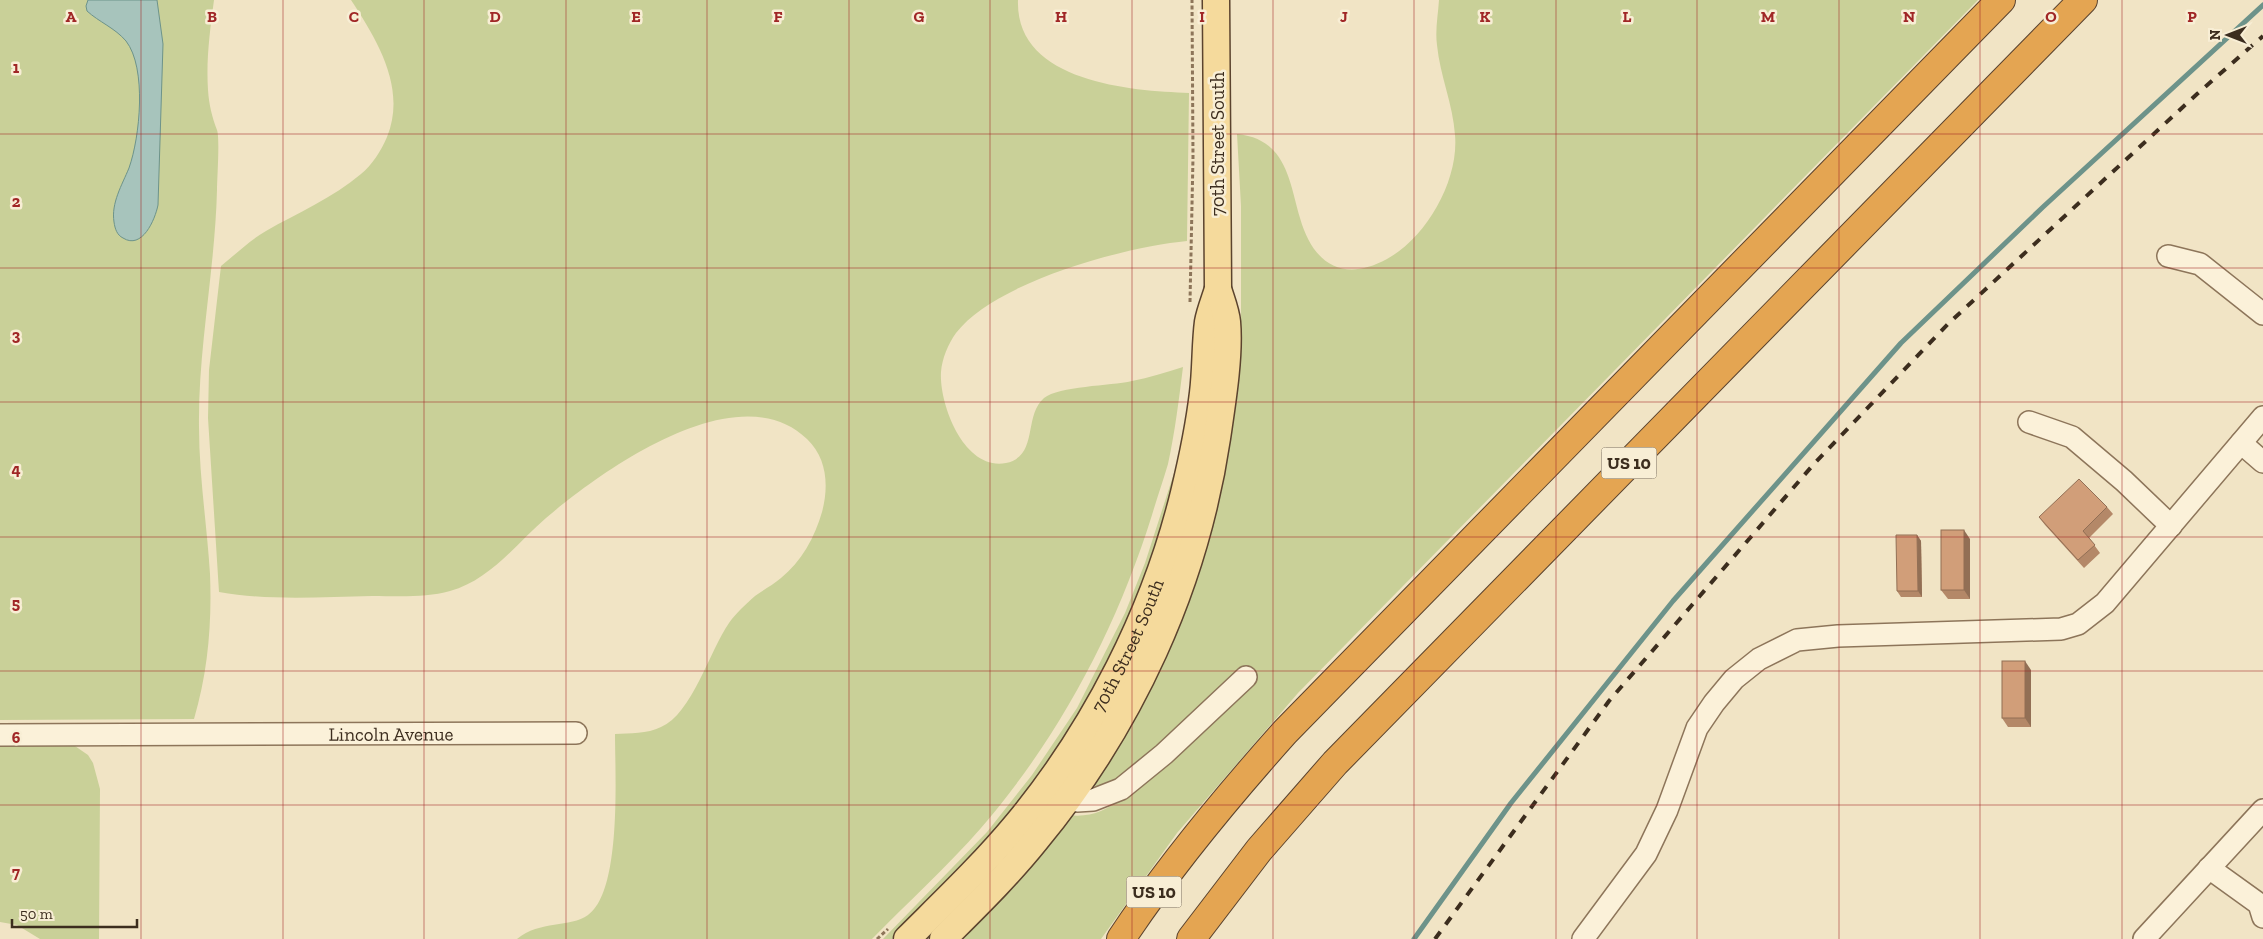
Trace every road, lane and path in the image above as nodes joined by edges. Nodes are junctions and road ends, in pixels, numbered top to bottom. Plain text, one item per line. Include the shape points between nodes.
1 (1192, 0) edge
2 (1216, 0) edge
3 (2001, 0) edge
4 (2083, 0) edge
5 (2168, 256) dead end
6 (1218, 289) junction
7 (1190, 306) dead end
8 (2263, 314) edge
9 (2263, 417) edge
10 (2029, 422) dead end
11 (2241, 443) junction
12 (2263, 462) edge
13 (2171, 526) junction
14 (1246, 677) dead end
15 (576, 733) dead end
16 (0, 735) edge
17 (1070, 797) junction
18 (2263, 810) edge
19 (2209, 868) junction
20 (2263, 917) edge
21 (899, 932) edge
22 (877, 939) edge
23 (943, 939) edge
24 (1121, 939) edge
25 (1191, 939) edge
26 (1584, 939) edge
27 (2144, 939) edge

1 - 7 path
2 - 6 main road, 70th Street South
3 - 24 highway, US 10 via 1285,732 1188,846
4 - 25 highway, US 10 via 1354,743 1259,850
5 - 8 street via 2200,264
6 - 17 main road, 70th Street South via 1227,321 1223,394 1212,471 1190,557 1149,662 1113,729
6 - 21 main road, 70th Street South via 1208,321 1203,394 1183,496 1155,583 1127,649 1091,717 1038,796 987,858
9 - 11 street
10 - 13 street via 2072,436
11 - 12 street
11 - 13 street
13 - 26 street via 2105,603 2078,624 2061,629 1797,640 1759,659 1734,680 1697,728 1667,810 1646,854
14 - 17 street via 1164,754 1121,789 1093,800 1077,801
15 - 16 street, Lincoln Avenue
17 - 23 main road, 70th Street South via 1005,876
18 - 19 street
19 - 20 street via 2259,904
19 - 27 street
21 - 22 path

